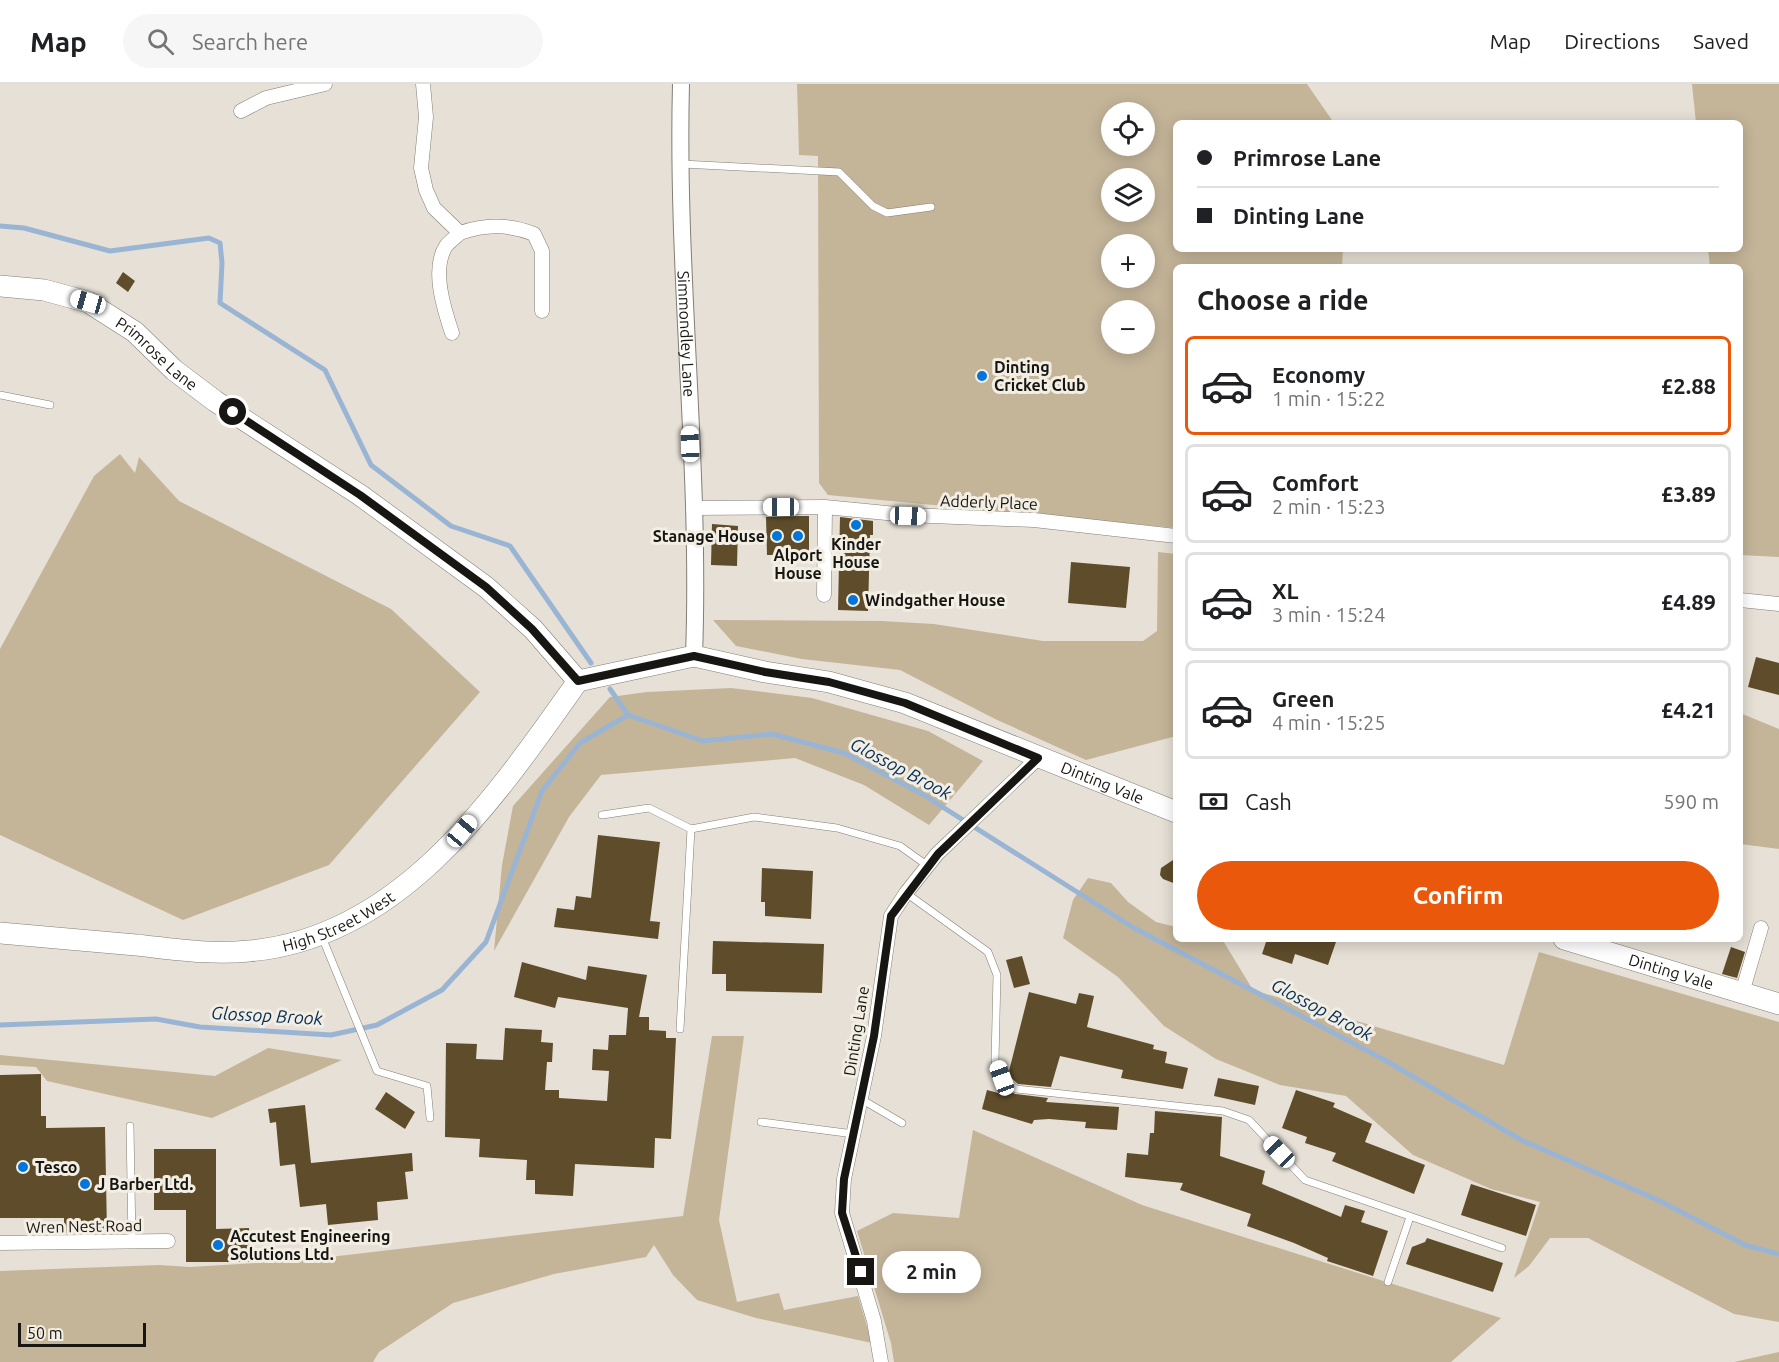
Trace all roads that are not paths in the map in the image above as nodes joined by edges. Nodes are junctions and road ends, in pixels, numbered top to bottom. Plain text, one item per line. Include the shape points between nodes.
1 (325, 84) edge
2 (423, 84) edge
3 (681, 84) edge
4 (241, 111) dead end
5 (680, 164) junction
6 (931, 207) dead end
7 (460, 233) junction
8 (0, 285) edge
9 (542, 311) dead end
10 (452, 333) dead end
11 (0, 395) edge
12 (50, 405) dead end
13 (825, 507) junction
14 (693, 508) junction
15 (1173, 536) edge
16 (824, 595) dead end
17 (1743, 600) edge
18 (1779, 604) edge
19 (694, 656) junction
20 (578, 681) junction
21 (1038, 758) junction
22 (1173, 811) edge
23 (602, 815) dead end
24 (691, 829) junction
25 (928, 866) junction
26 (906, 893) junction
27 (1761, 928) dead end
28 (0, 933) edge
29 (321, 934) junction
30 (1574, 942) edge
31 (1742, 993) junction
32 (1779, 1004) edge
33 (680, 1029) dead end
34 (861, 1099) junction
35 (430, 1118) dead end
36 (761, 1122) dead end
37 (902, 1123) dead end
38 (130, 1126) dead end
39 (854, 1134) junction
40 (1410, 1217) junction
41 (168, 1241) dead end
42 (132, 1242) junction
43 (0, 1243) edge
44 (1502, 1248) dead end
45 (1388, 1282) dead end
46 (881, 1362) edge

1 - 4 street via 266,98
2 - 7 street via 426,117 421,168 426,190 434,208
3 - 5 street, Simmondley Lane
5 - 6 lane via 839,172 873,206 887,213
5 - 14 street, Simmondley Lane
7 - 9 street via 513,226 534,234 542,251
7 - 10 street via 445,247 441,268 440,294
8 - 20 main road, Primrose Lane via 44,290 88,302 135,332 214,401 360,495 486,587 532,629
11 - 12 lane
13 - 14 street, Adderly Place
13 - 15 street, Adderly Place via 908,516 1034,520
13 - 16 street
14 - 19 street, Simmondley Lane
17 - 18 street
19 - 20 main road, Dinting Vale
19 - 21 main road, Dinting Vale via 829,682 905,703
20 - 29 main road, High Street West via 450,845 382,903
21 - 22 main road, Dinting Vale
21 - 25 street, Dinting Lane
23 - 24 lane via 649,808
24 - 25 lane via 754,817 837,828 900,846
24 - 33 lane
25 - 26 street, Dinting Lane
26 - 34 street, Dinting Lane via 891,916
26 - 40 lane via 988,952 997,975 995,1060 1002,1078 1016,1089 1223,1111 1249,1120 1305,1180
27 - 31 street
28 - 29 main road, High Street West via 204,952 249,951
29 - 35 lane via 377,1071 427,1086
30 - 31 main road, Dinting Vale
31 - 32 main road, Dinting Vale
34 - 37 lane
34 - 39 street, Dinting Lane
36 - 39 lane
38 - 42 lane
39 - 46 street, Dinting Lane via 844,1179 842,1213 874,1321
40 - 44 lane
40 - 45 lane
41 - 42 street, Wren Nest Road
42 - 43 street, Wren Nest Road

